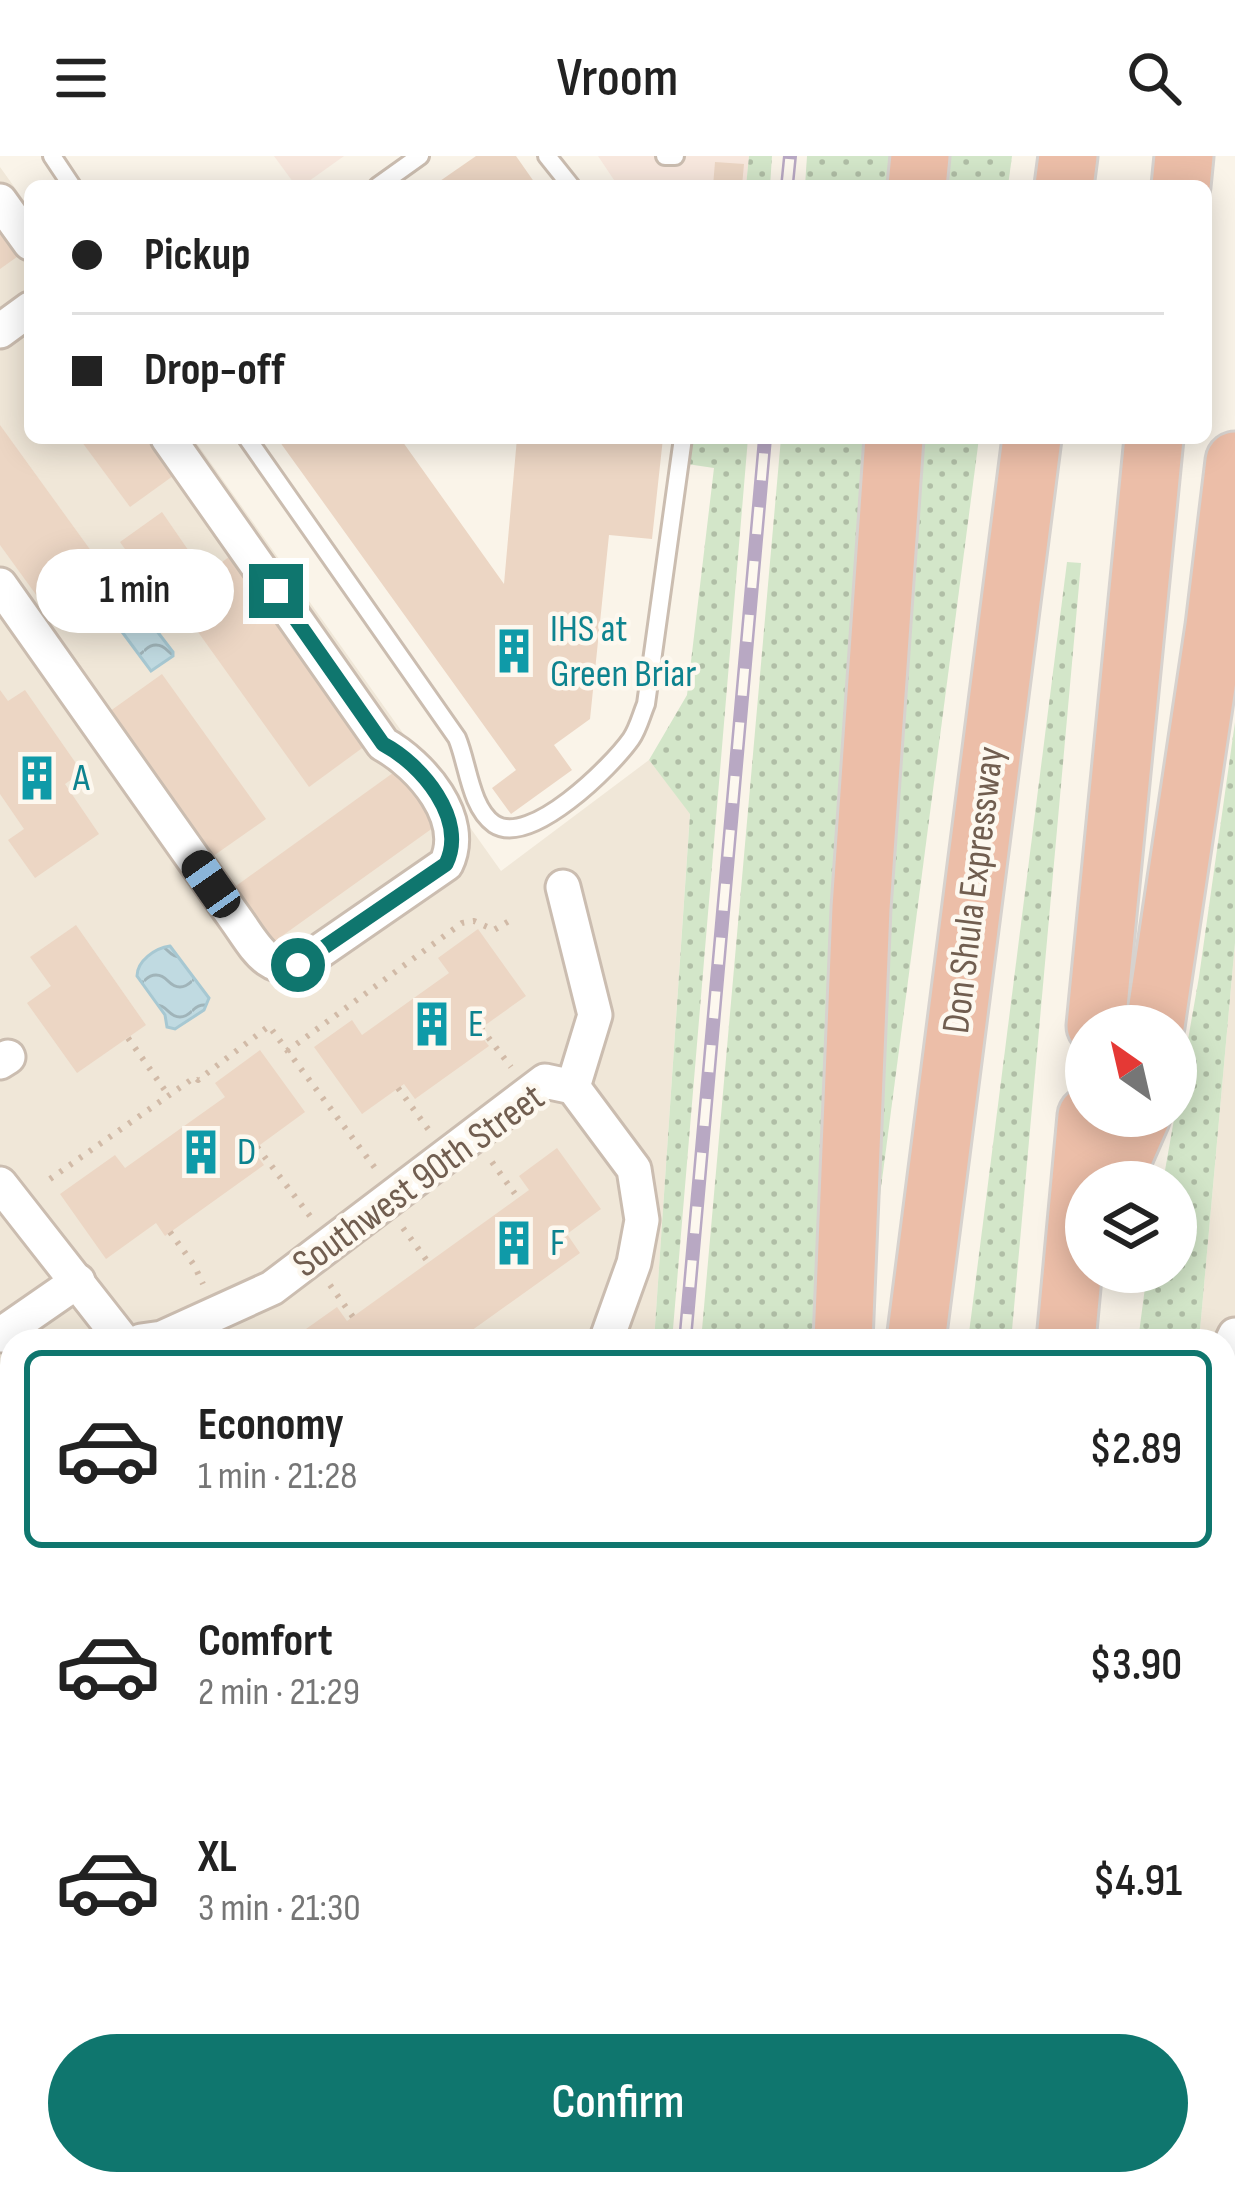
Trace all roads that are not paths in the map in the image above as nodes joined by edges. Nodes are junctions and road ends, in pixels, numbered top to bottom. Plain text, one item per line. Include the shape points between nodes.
1 (419, 156) edge
2 (547, 156) edge
3 (665, 156) edge
4 (675, 156) edge
5 (386, 180) edge
6 (566, 180) edge
7 (0, 202) edge
8 (24, 235) edge
9 (172, 444) edge
10 (251, 444) edge
11 (681, 444) edge
12 (894, 444) edge
13 (1030, 444) edge
14 (1153, 444) edge
15 (1235, 460) edge
16 (0, 585) edge
17 (563, 887) dead end
18 (1098, 1005) edge
19 (1158, 1005) edge
20 (573, 1087) junction
21 (0, 1184) edge
22 (78, 1281) junction
23 (1073, 1293) edge
24 (9, 1329) edge
25 (114, 1329) edge
26 (182, 1329) edge
27 (610, 1329) edge
28 (843, 1329) edge
29 (918, 1329) edge
30 (1068, 1329) edge

1 - 5 lane
2 - 6 lane
3 - 4 lane
7 - 8 street
9 - 16 street via 383,744 407,757 448,815 454,837 446,864 304,962 273,965
10 - 11 lane via 457,738 485,814 510,829 538,821 594,781 633,736 646,704
12 - 28 highway via 860,908
13 - 29 highway, Don Shula Expressway
14 - 18 highway
15 - 19 highway
17 - 20 street via 595,1016
20 - 26 street, Southwest 90th Street via 545,1081 272,1288
20 - 27 street, Southwest 90th Street via 634,1169 642,1220
21 - 22 street
22 - 24 street
22 - 25 street
23 - 30 highway

